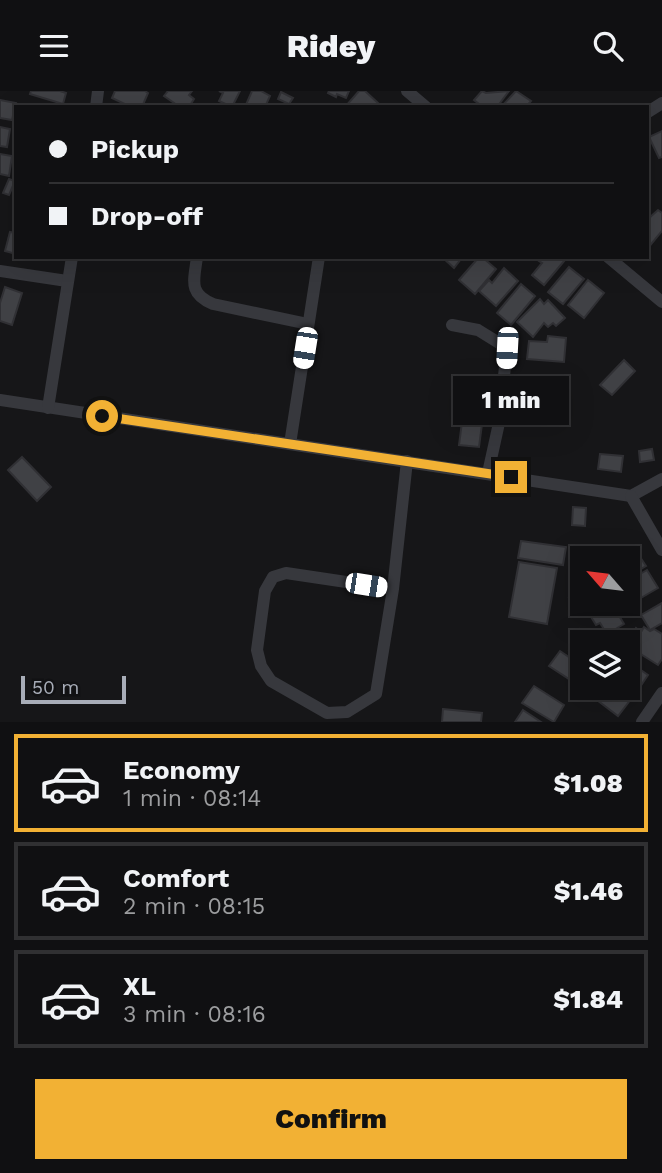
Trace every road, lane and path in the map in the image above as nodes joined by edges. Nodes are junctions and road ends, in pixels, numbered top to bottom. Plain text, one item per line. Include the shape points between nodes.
1 (407, 91) edge
2 (424, 105) edge
3 (72, 259) edge
4 (197, 259) edge
5 (319, 259) edge
6 (610, 259) edge
7 (0, 271) edge
8 (67, 281) junction
9 (662, 302) edge
10 (309, 324) junction
11 (452, 325) dead end
12 (0, 400) edge
13 (48, 408) junction
14 (290, 444) junction
15 (407, 461) junction
16 (488, 474) junction
17 (662, 479) edge
18 (631, 496) junction
19 (662, 550) edge
20 (393, 589) junction
21 (662, 692) edge
22 (642, 722) edge

1 - 2 street
3 - 8 street
4 - 10 street via 194,287 200,299
5 - 10 street
6 - 9 street
7 - 8 street
8 - 13 street
10 - 14 street
11 - 16 street via 478,330 507,348
12 - 13 street
13 - 14 street
14 - 15 street
15 - 16 street
15 - 20 street
16 - 18 street
17 - 18 street
18 - 19 street
20 - 20 street via 376,694 348,712 327,712 271,681 261,666 257,650 265,591 273,577 286,573
21 - 22 street

